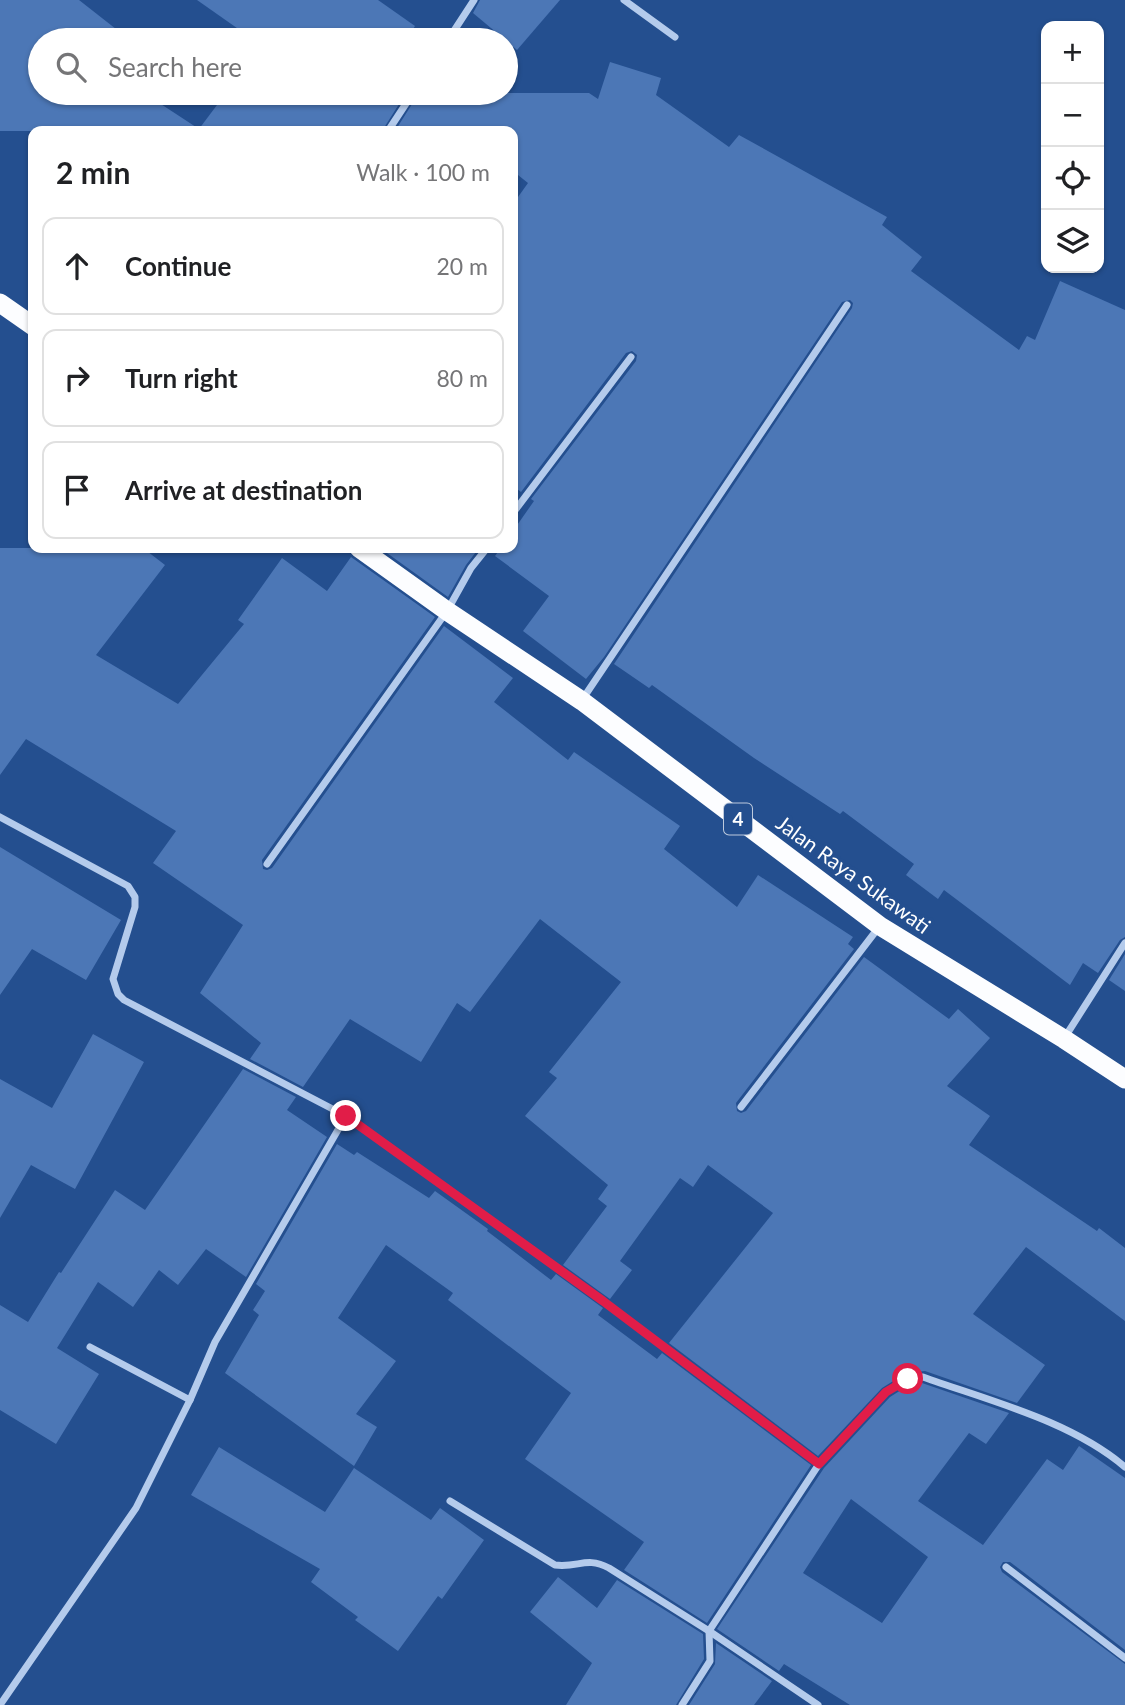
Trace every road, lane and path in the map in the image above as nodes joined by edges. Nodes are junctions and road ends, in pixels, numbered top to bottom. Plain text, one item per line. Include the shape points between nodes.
1 (474, 0) edge
2 (624, 0) edge
3 (456, 28) edge
4 (675, 37) dead end
5 (405, 105) edge
6 (391, 126) edge
7 (0, 303) edge
8 (847, 305) dead end
9 (28, 323) edge
10 (631, 357) dead end
11 (518, 506) edge
12 (366, 553) edge
13 (483, 553) edge
14 (447, 611) junction
15 (582, 701) junction
16 (0, 817) edge
17 (267, 864) dead end
18 (880, 926) junction
19 (1125, 943) edge
20 (1064, 1039) junction
21 (1125, 1079) edge
22 (741, 1107) dead end
23 (346, 1116) junction
24 (90, 1347) dead end
25 (190, 1400) junction
26 (819, 1464) junction
27 (1125, 1467) edge
28 (450, 1501) dead end
29 (1006, 1567) dead end
30 (709, 1631) junction
31 (1125, 1658) edge
32 (0, 1705) edge
33 (682, 1705) edge
34 (818, 1705) edge

1 - 3 street
2 - 4 street
5 - 6 street
7 - 9 highway
8 - 15 street
10 - 11 street
12 - 14 highway, Jalan Raya Sukawati / 4
13 - 14 street
14 - 15 highway, Jalan Raya Sukawati / 4
14 - 17 street
15 - 18 highway, Jalan Raya Sukawati / 4
16 - 23 street via 128,887 134,895 135,907 113,979 124,1000
18 - 20 highway, Jalan Raya Sukawati / 4
18 - 22 street
19 - 20 street
20 - 21 highway, Jalan Raya Sukawati / 4
23 - 25 street via 215,1342
23 - 26 street
24 - 25 street
25 - 32 street via 136,1508
26 - 27 street via 886,1392 908,1379 923,1377 1063,1427
26 - 30 street
28 - 30 street via 555,1565 570,1567 586,1561 609,1568
29 - 31 street
30 - 33 street via 710,1661
30 - 34 street

